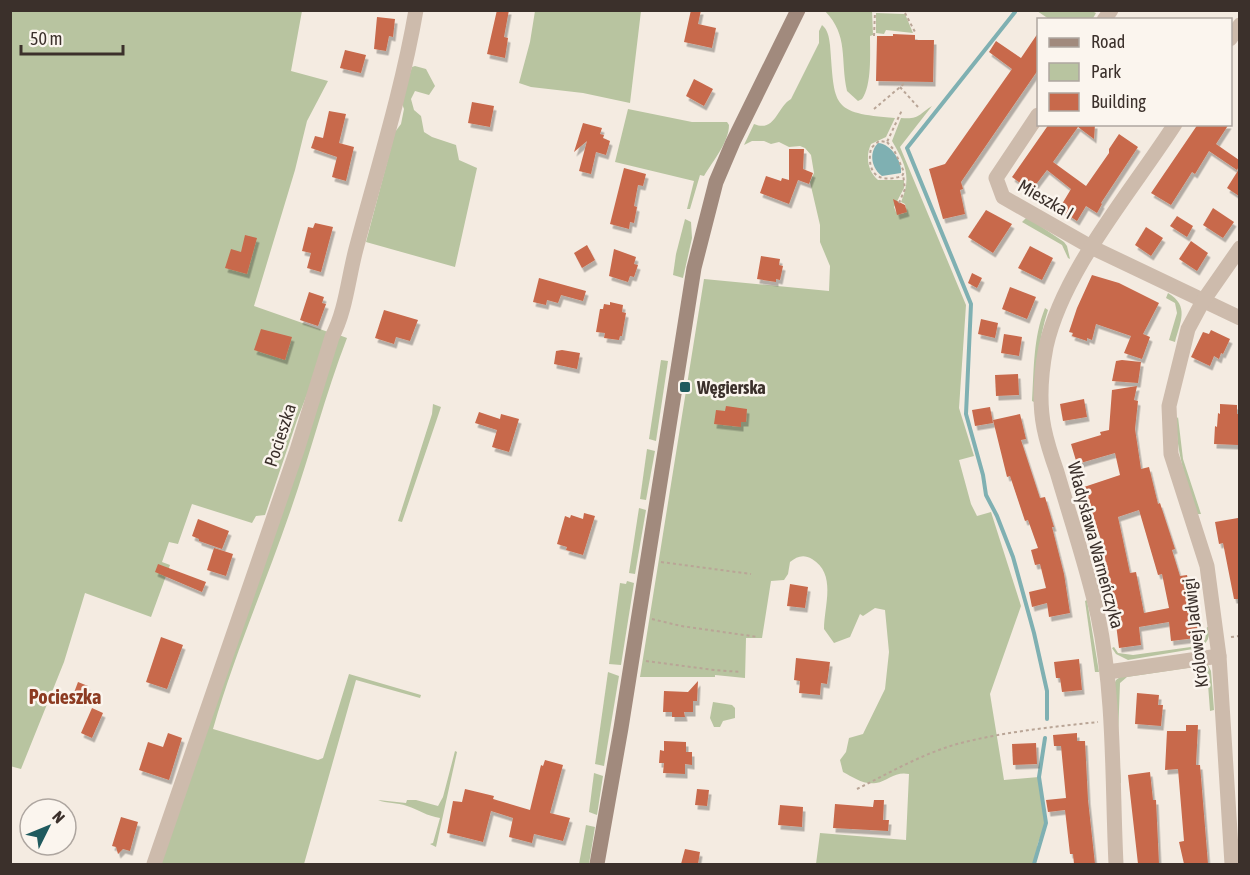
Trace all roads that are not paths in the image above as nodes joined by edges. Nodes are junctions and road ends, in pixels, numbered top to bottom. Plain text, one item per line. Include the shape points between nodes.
1 (416, 10) edge
2 (798, 10) edge
3 (1037, 116) edge
4 (1174, 126) edge
5 (1091, 247) junction
6 (1239, 248) edge
7 (1203, 301) junction
8 (1239, 318) edge
9 (1219, 656) junction
10 (1108, 672) junction
11 (154, 864) edge
12 (597, 864) edge
13 (1116, 864) edge
14 (1232, 864) edge

1 - 11 street, Pocieszka via 340,322
2 - 12 main road via 716,182 694,268
3 - 5 street, Mieszka I via 996,178 1003,198
4 - 5 street, Władysława Warneńczyka
5 - 7 street
5 - 10 street, Władysława Warneńczyka via 1057,310 1042,371 1041,396 1044,427 1086,570
6 - 7 street, Królowej Jadwigi
7 - 8 street
7 - 9 street, Królowej Jadwigi via 1188,329 1169,410 1171,454 1207,566
9 - 10 street
9 - 14 street, Królowej Jadwigi
10 - 13 street, Władysława Warneńczyka

